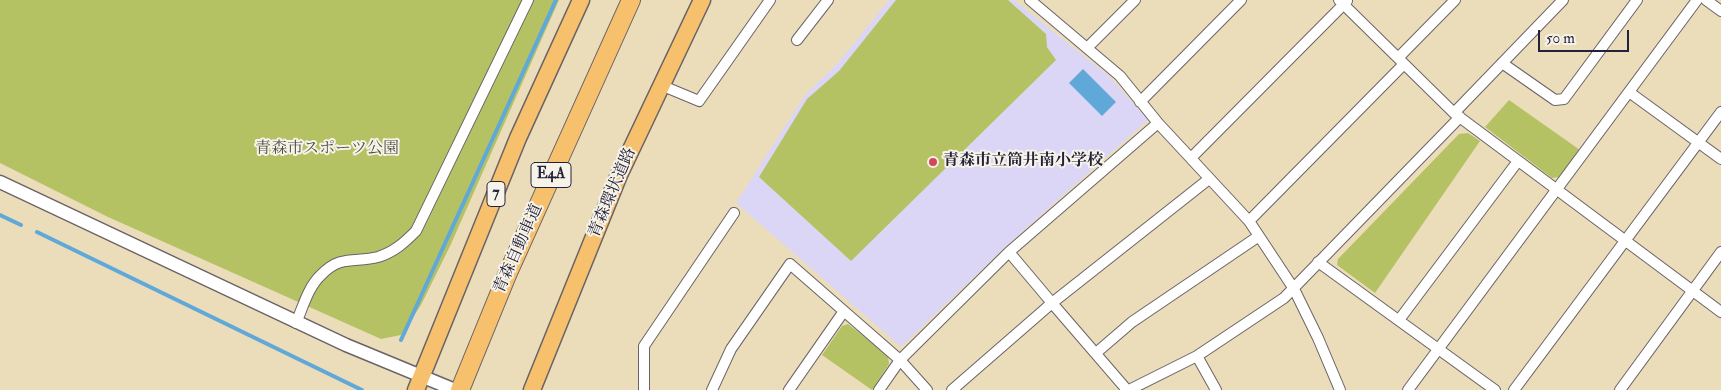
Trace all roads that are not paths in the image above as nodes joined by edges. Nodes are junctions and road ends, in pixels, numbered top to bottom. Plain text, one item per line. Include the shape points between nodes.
1 (528, 0) edge
2 (581, 0) edge
3 (631, 0) edge
4 (702, 0) edge
5 (770, 0) edge
6 (828, 0) edge
7 (1030, 0) edge
8 (1135, 0) edge
9 (1242, 0) edge
10 (1455, 0) edge
11 (1563, 0) edge
12 (1637, 0) edge
13 (1697, 0) edge
14 (1706, 0) edge
15 (1344, 2) edge
16 (1721, 11) edge
17 (797, 40) dead end
18 (1087, 48) junction
19 (1401, 61) junction
20 (1502, 62) junction
21 (663, 86) junction
22 (1629, 92) junction
23 (1140, 102) junction
24 (1721, 112) edge
25 (1457, 115) junction
26 (1158, 123) junction
27 (1699, 142) junction
28 (1190, 158) junction
29 (1721, 159) edge
30 (1518, 161) junction
31 (1209, 178) junction
32 (0, 182) edge
33 (1557, 190) junction
34 (734, 213) dead end
35 (1248, 221) junction
36 (1259, 236) junction
37 (1624, 241) junction
38 (1009, 252) junction
39 (1721, 252) edge
40 (1318, 262) junction
41 (1294, 289) junction
42 (1692, 291) junction
43 (1052, 303) junction
44 (844, 311) junction
45 (1721, 312) edge
46 (1400, 320) junction
47 (296, 322) junction
48 (1439, 349) junction
49 (1096, 353) junction
50 (1197, 356) junction
51 (900, 360) junction
52 (418, 384) edge
53 (455, 390) edge
54 (460, 390) edge
55 (532, 390) edge
56 (644, 390) edge
57 (712, 390) edge
58 (789, 390) edge
59 (879, 390) edge
60 (927, 390) edge
61 (952, 390) edge
62 (1128, 390) edge
63 (1216, 390) edge
64 (1340, 390) edge
65 (1408, 390) edge
66 (1495, 390) edge
67 (1514, 390) edge
68 (1620, 390) edge

1 - 47 street via 416,231 398,248 376,257 340,262 321,274
2 - 52 highway, 7 via 518,138
3 - 54 highway, 青森自動車道 / E4A via 525,233
4 - 21 highway, 青森環状道路
5 - 21 street via 699,101
6 - 17 street
7 - 18 street
8 - 18 street
9 - 23 street
10 - 19 street
11 - 20 street
12 - 20 street via 1564,99 1555,100
13 - 22 street
14 - 16 street
15 - 19 street
15 - 28 street
18 - 23 street via 1120,76
19 - 25 street
19 - 35 street
20 - 25 street
21 - 55 highway, 青森環状道路 via 619,175
22 - 27 street
22 - 33 street
23 - 26 street
24 - 27 street
25 - 30 street
25 - 40 street
26 - 28 street
26 - 38 street
27 - 29 street
27 - 37 street
28 - 31 street
30 - 33 street
30 - 46 street
31 - 35 street
31 - 43 street
32 - 47 street
33 - 37 street
33 - 48 street
34 - 56 street via 644,346
35 - 36 street
36 - 41 street
36 - 49 street via 1132,322
37 - 42 street
37 - 67 street
38 - 43 street
38 - 51 street
39 - 42 street
40 - 41 street
40 - 46 street
41 - 50 street
41 - 64 street
42 - 45 street
42 - 68 street
43 - 49 street
43 - 61 street
44 - 51 street
44 - 57 street via 790,264 731,349
44 - 58 street
46 - 48 street
47 - 52 street
48 - 65 street
48 - 66 street
49 - 62 street
50 - 62 street
50 - 63 street
51 - 59 street
51 - 60 street
52 - 53 street

